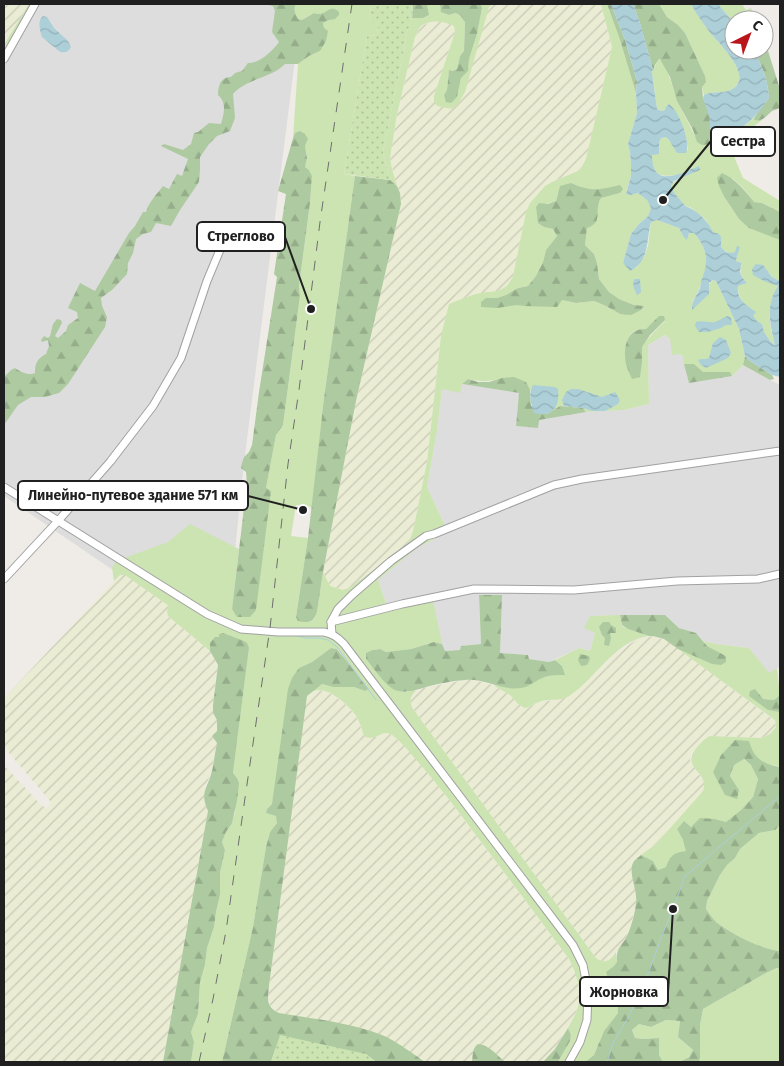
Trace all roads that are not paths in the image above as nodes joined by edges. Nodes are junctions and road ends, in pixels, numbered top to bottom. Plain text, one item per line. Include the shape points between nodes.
1 (35, 4) edge
2 (4, 59) edge
3 (230, 226) dead end
4 (780, 451) edge
5 (4, 487) edge
6 (58, 522) junction
7 (780, 574) edge
8 (4, 578) edge
9 (330, 622) junction
10 (332, 634) junction
11 (569, 1062) edge

1 - 2 street
3 - 6 street via 181,358 169,380 110,462
4 - 9 street via 554,485 426,536 352,595
5 - 6 street
6 - 8 street
6 - 10 street via 207,614 241,629
7 - 9 street via 758,580 677,581 574,590 474,589
9 - 10 street
10 - 11 street via 344,644 573,945 583,965 588,992 586,1020 580,1042

